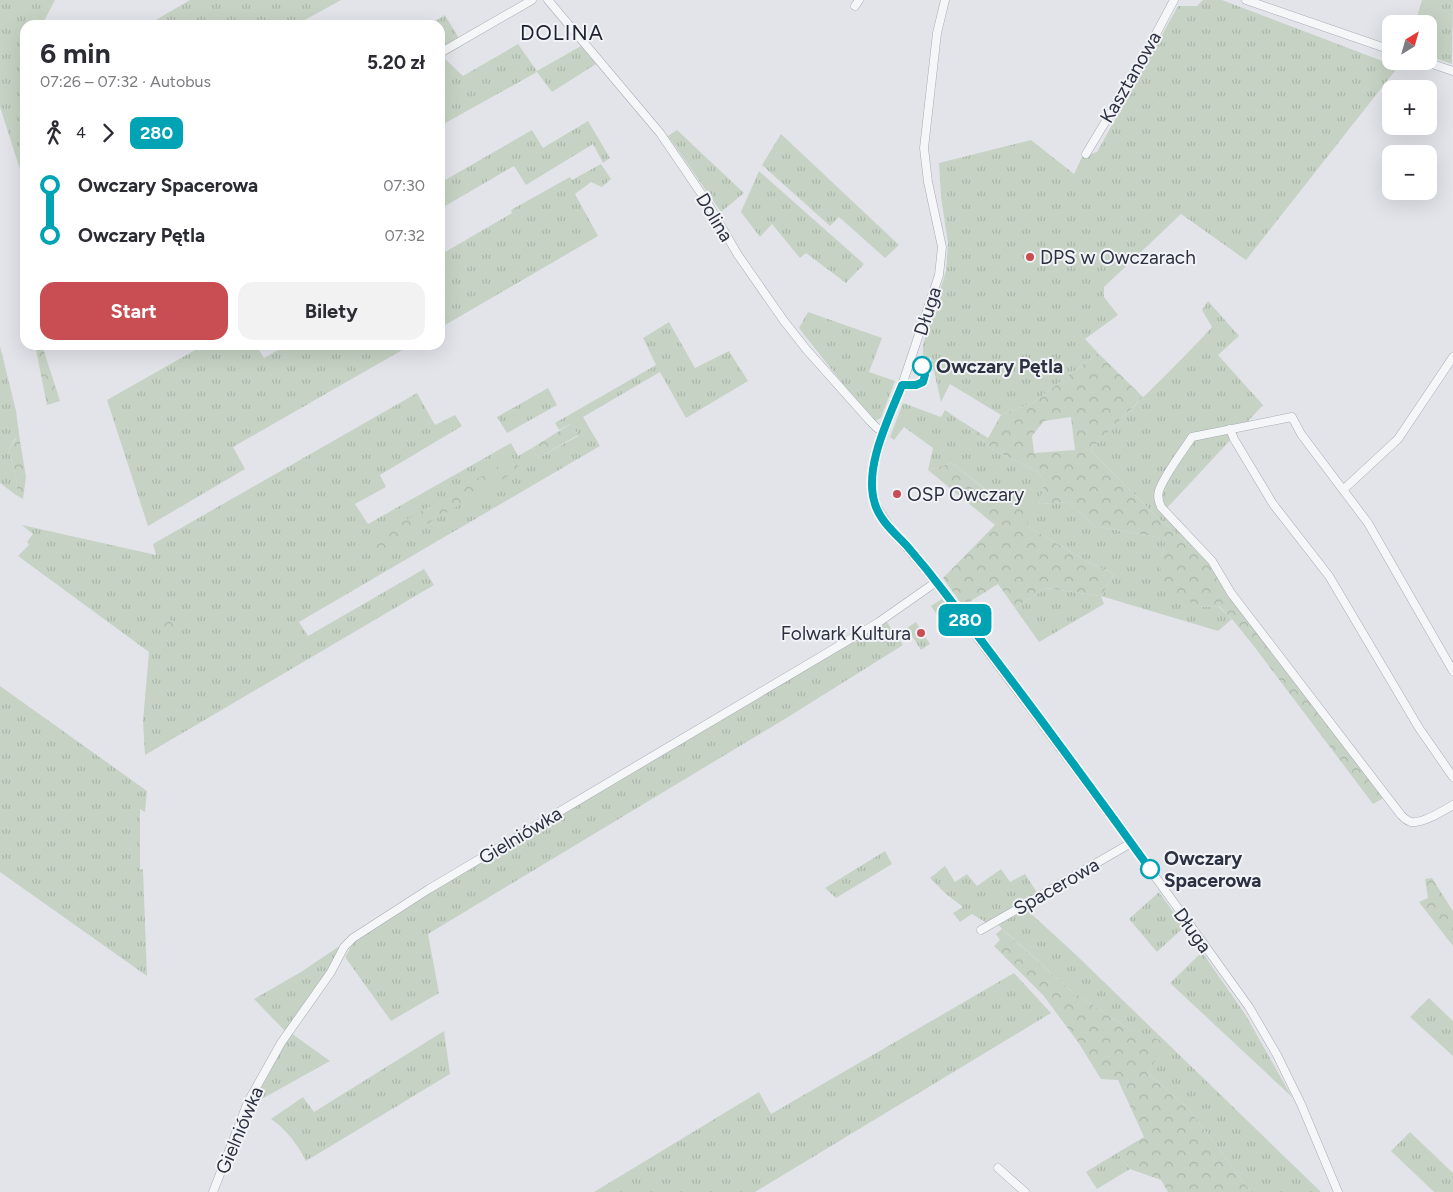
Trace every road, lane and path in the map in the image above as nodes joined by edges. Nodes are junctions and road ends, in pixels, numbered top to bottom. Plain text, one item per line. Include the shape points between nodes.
1 (532, 0) edge
2 (548, 0) edge
3 (945, 0) edge
4 (1174, 0) edge
5 (1246, 0) edge
6 (1382, 47) edge
7 (445, 51) edge
8 (1438, 66) edge
9 (1453, 72) edge
10 (1086, 154) dead end
11 (1453, 357) edge
12 (1230, 429) junction
13 (884, 431) junction
14 (1344, 489) junction
15 (936, 582) junction
16 (1453, 671) edge
17 (1453, 777) edge
18 (1453, 805) edge
19 (1131, 843) junction
20 (981, 930) dead end
21 (998, 1168) dead end
22 (214, 1192) edge
23 (1024, 1192) edge
24 (1338, 1192) edge

1 - 7 street
2 - 13 street, Dolina via 669,145 788,327 870,421
3 - 13 street, Długa via 937,33 924,148 942,247 939,275
4 - 10 street, Kasztanowa
5 - 6 street
8 - 9 street
11 - 14 street via 1398,439
12 - 14 street via 1292,418
12 - 17 street via 1273,504 1329,576 1419,728
12 - 18 street via 1192,437 1159,492 1161,507 1212,561 1231,593 1401,815 1415,822
13 - 15 street, Długa via 874,464 872,488 875,504 891,529
14 - 16 street via 1368,523
15 - 19 street, Długa
15 - 22 street, Gielniówka via 879,622 429,889 353,938 281,1043 250,1098
19 - 20 street, Spacerowa
19 - 24 street, Długa via 1249,1007 1301,1104
21 - 23 street

